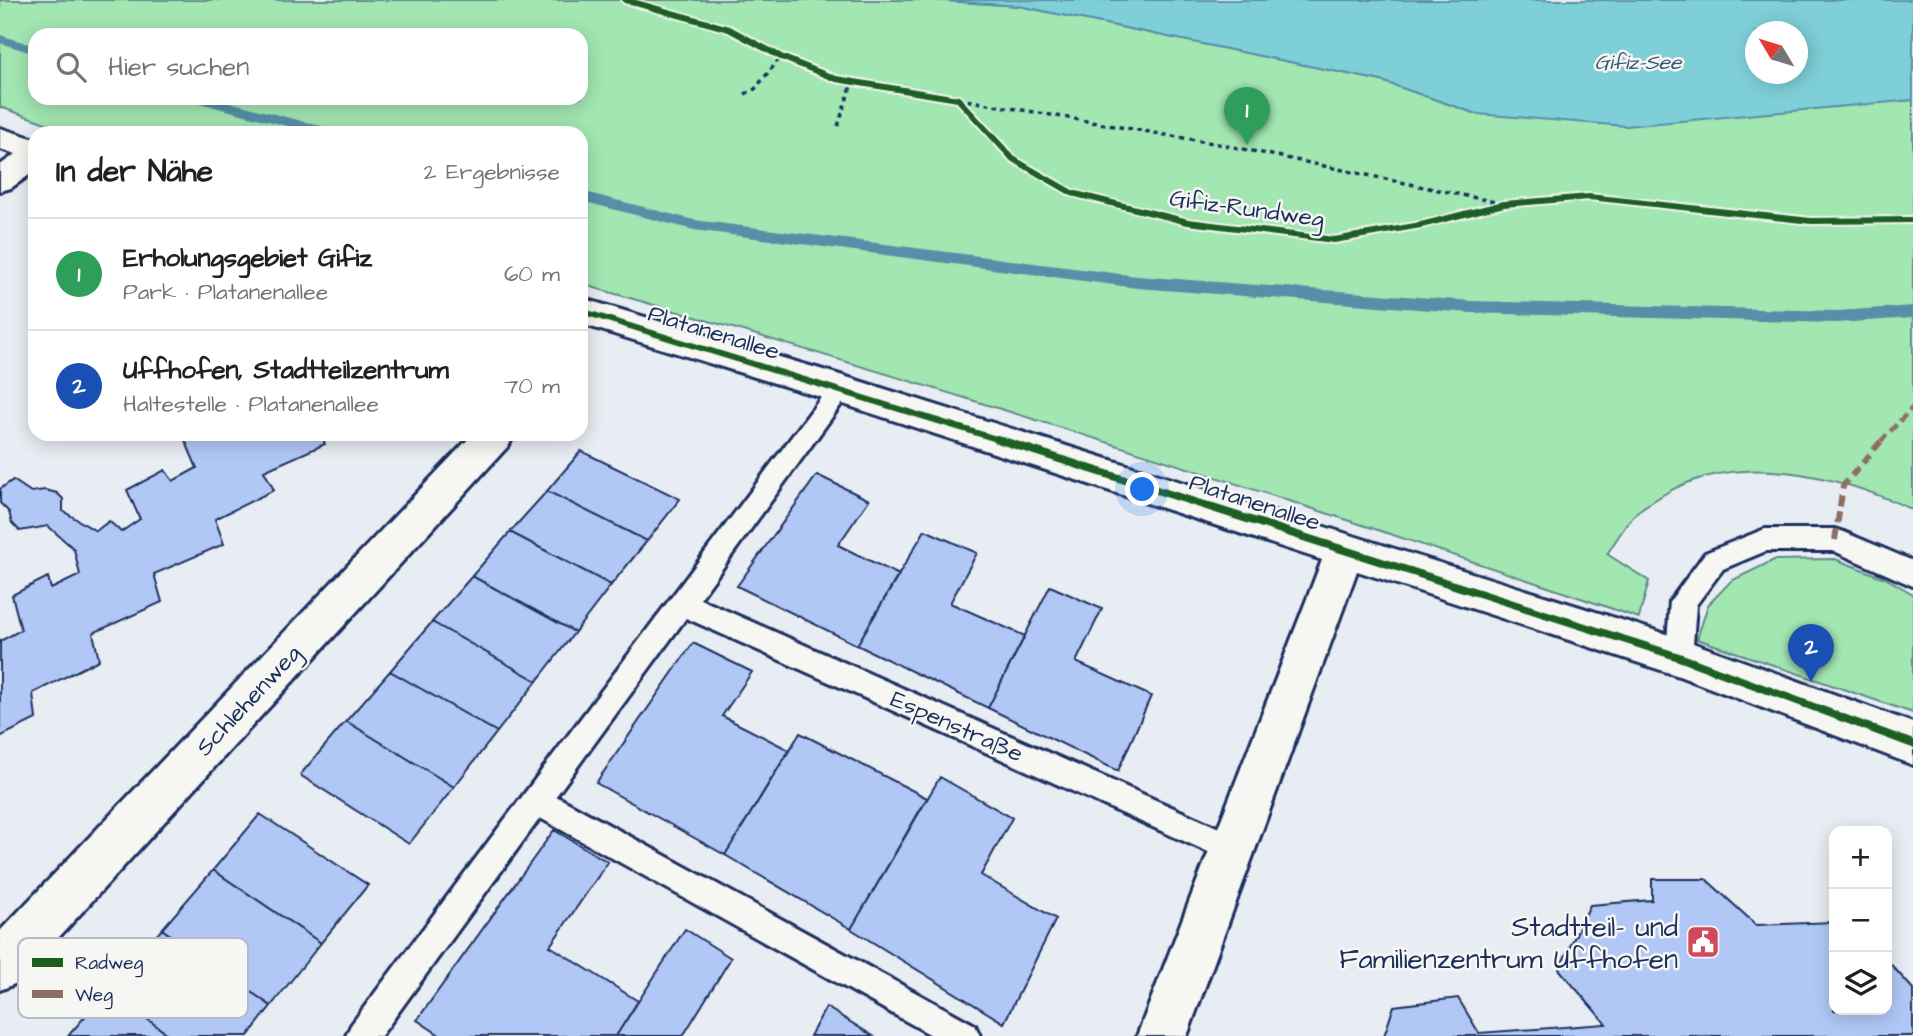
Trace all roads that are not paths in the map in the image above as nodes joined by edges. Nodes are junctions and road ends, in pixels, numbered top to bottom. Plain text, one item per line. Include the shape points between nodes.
1 (0, 138) edge
2 (28, 148) edge
3 (28, 161) edge
4 (0, 180) edge
5 (589, 324) edge
6 (840, 389) junction
7 (489, 441) edge
8 (1345, 551) junction
9 (1913, 575) edge
10 (681, 603) junction
11 (1679, 657) junction
12 (1913, 744) edge
13 (536, 800) junction
14 (1234, 849) junction
15 (27, 938) edge
16 (18, 948) edge
17 (0, 967) edge
18 (362, 1036) edge
19 (964, 1036) edge
20 (1162, 1036) edge

1 - 2 street
3 - 4 street
5 - 6 street, Platanenallee
6 - 8 street, Platanenallee
6 - 10 lane
7 - 15 street, Schlehenweg
8 - 11 street, Platanenallee
8 - 14 street
9 - 11 lane via 1835,540 1765,540 1714,561 1683,601
10 - 13 lane
10 - 14 lane, Espenstraße
11 - 12 street, Platanenallee
13 - 18 lane
13 - 19 lane
14 - 20 street
16 - 17 street, Schlehenweg

